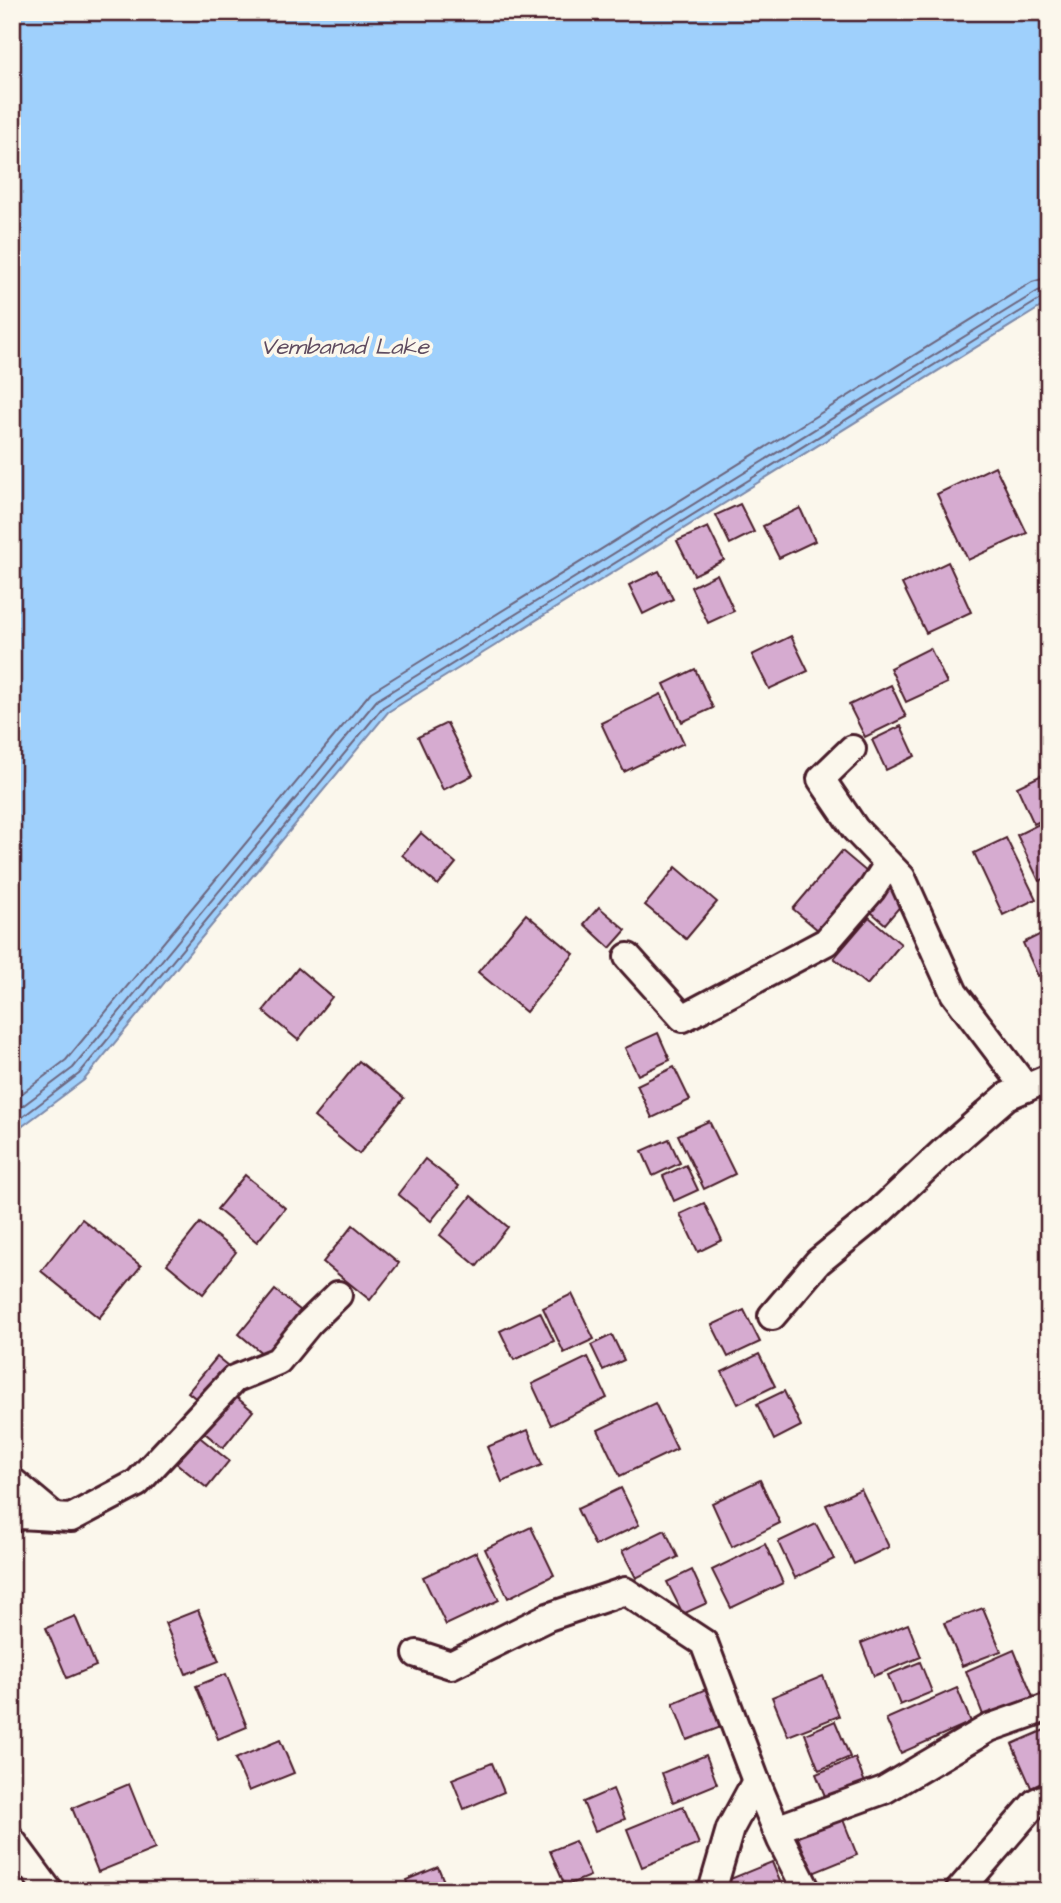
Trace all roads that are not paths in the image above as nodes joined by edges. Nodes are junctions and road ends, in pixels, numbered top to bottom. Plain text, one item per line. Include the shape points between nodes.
1 (852, 749) dead end
2 (888, 864) junction
3 (628, 957) dead end
4 (1037, 1083) edge
5 (338, 1295) dead end
6 (772, 1316) dead end
7 (12, 1480) edge
8 (55, 1517) junction
9 (12, 1519) edge
10 (417, 1654) dead end
11 (1049, 1707) edge
12 (757, 1781) junction
13 (1049, 1797) edge
14 (776, 1829) junction
15 (12, 1841) edge
16 (49, 1891) edge
17 (712, 1891) edge
18 (807, 1891) edge
19 (958, 1891) edge

1 - 2 street via 821,779 855,829
2 - 3 street via 826,942 683,1018
2 - 4 street via 902,878 954,993
4 - 6 street via 1007,1096 944,1151 818,1262
5 - 8 street via 278,1360 234,1379 137,1483 71,1518
7 - 8 street
8 - 9 street
10 - 12 street via 451,1665 548,1617 625,1591 704,1643
11 - 14 street via 989,1728 884,1790
12 - 14 street
12 - 17 street via 730,1829
13 - 19 street via 1036,1801
14 - 18 street
15 - 16 street

